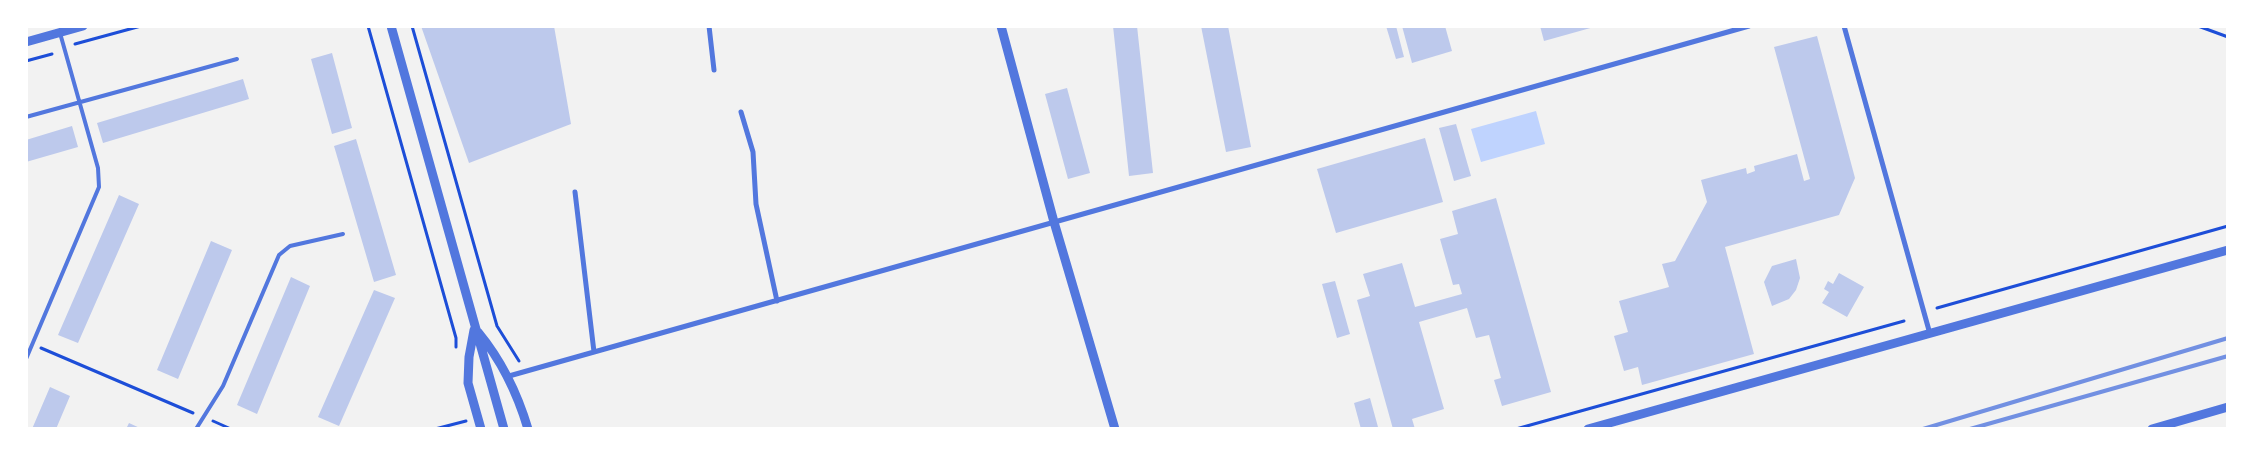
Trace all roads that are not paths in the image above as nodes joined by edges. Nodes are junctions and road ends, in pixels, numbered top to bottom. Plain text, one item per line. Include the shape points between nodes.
1 (83, 26) edge
2 (391, 26) edge
3 (709, 26) edge
4 (1001, 26) edge
5 (1749, 26) edge
6 (1844, 26) edge
7 (60, 33) junction
8 (26, 42) edge
9 (238, 59) dead end
10 (714, 70) dead end
11 (79, 102) junction
12 (741, 112) dead end
13 (26, 117) edge
14 (575, 192) dead end
15 (1054, 222) junction
16 (343, 234) dead end
17 (2228, 250) edge
18 (776, 301) junction
19 (475, 328) junction
20 (1930, 334) junction
21 (594, 352) junction
22 (26, 359) edge
23 (509, 376) junction
24 (2228, 407) edge
25 (503, 426) edge
26 (196, 429) edge
27 (481, 429) edge
28 (528, 429) edge
29 (1115, 429) edge
30 (1588, 429) edge
31 (2152, 429) edge

1 - 7 street
2 - 19 street
3 - 10 street
4 - 15 street
5 - 15 street
6 - 20 street
7 - 8 street
7 - 11 lane
9 - 11 lane
11 - 13 lane
11 - 22 lane via 98,168 99,187
12 - 18 street via 753,152 756,204
14 - 21 street
15 - 18 street
15 - 29 street
16 - 26 lane via 290,246 279,255 224,386
17 - 20 street
18 - 21 street
19 - 23 street
19 - 25 street
19 - 27 street via 468,383
20 - 30 street
21 - 23 street
23 - 28 street
24 - 31 street

